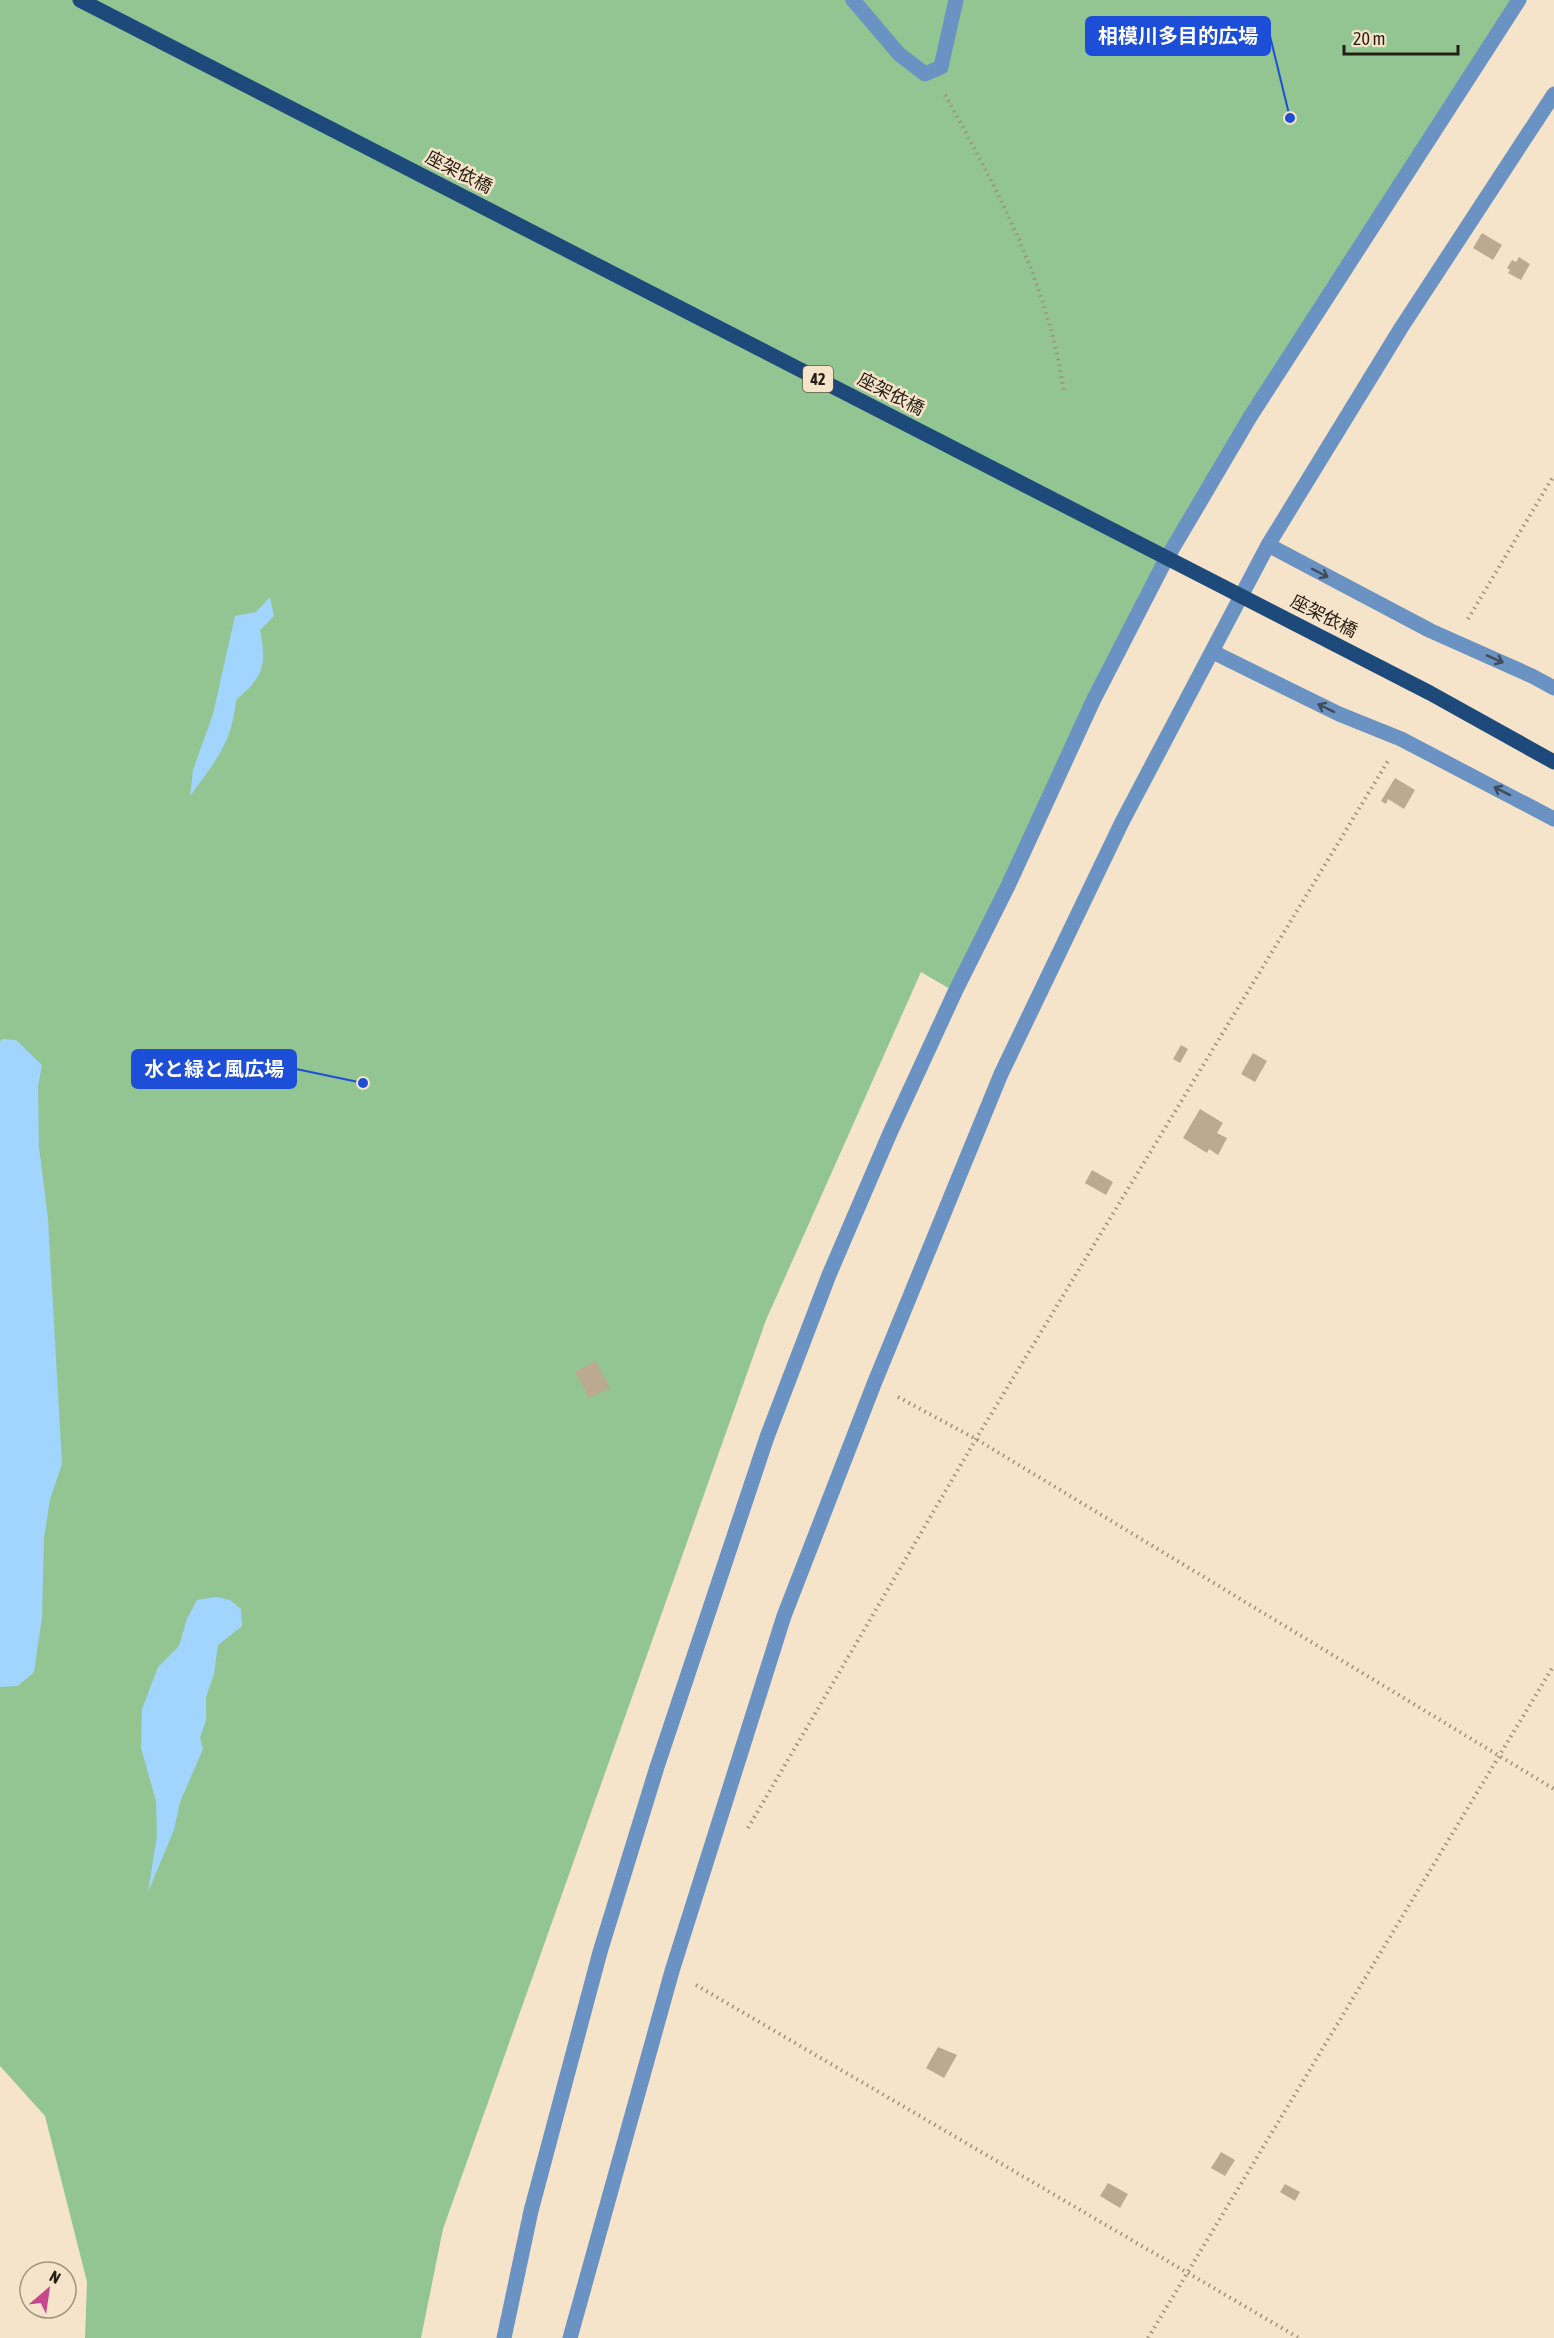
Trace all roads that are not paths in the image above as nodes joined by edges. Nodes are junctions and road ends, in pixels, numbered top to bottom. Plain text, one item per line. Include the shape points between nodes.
1 (80, 0) edge
2 (853, 0) edge
3 (956, 0) edge
4 (1519, 0) edge
5 (1554, 94) edge
6 (1268, 545) junction
7 (1213, 652) junction
8 (1554, 688) edge
9 (1554, 762) edge
10 (1554, 819) edge
11 (504, 2338) edge
12 (570, 2338) edge

1 - 9 main road, 座架依橋 / 42, bridge via 1430,693
2 - 3 street via 899,54 925,74 941,67
4 - 11 street via 1250,417 1164,563 1093,701 880,1155 767,1437 657,1767 600,1952 531,2211
5 - 6 street via 1401,328
6 - 7 street
6 -> 8 street via 1431,631
10 -> 7 street via 1401,739 1339,714
7 - 12 street via 1122,822 1000,1074 784,1616 672,1971

